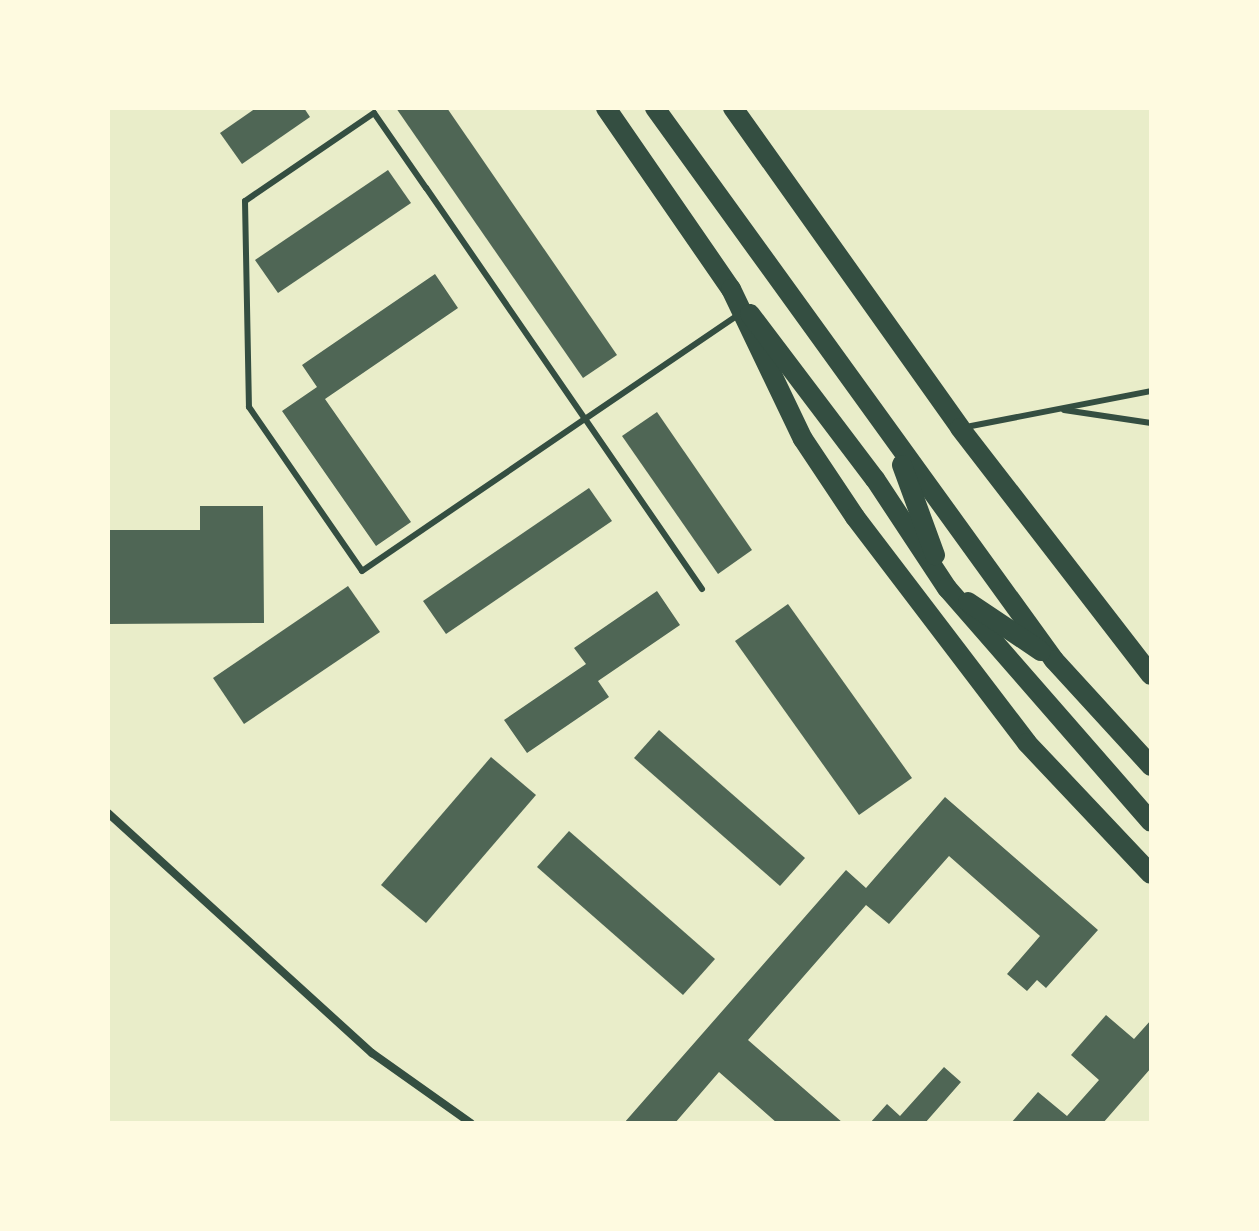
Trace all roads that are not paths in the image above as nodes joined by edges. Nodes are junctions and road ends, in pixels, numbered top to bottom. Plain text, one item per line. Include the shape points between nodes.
1 (606, 108) edge
2 (655, 108) edge
3 (733, 108) edge
4 (731, 289) junction
5 (741, 313) junction
6 (1151, 391) edge
7 (1056, 409) junction
8 (585, 419) junction
9 (1151, 423) edge
10 (960, 428) junction
11 (893, 442) junction
12 (947, 588) junction
13 (702, 589) dead end
14 (1054, 660) junction
15 (1151, 675) edge
16 (1151, 766) edge
17 (108, 813) edge
18 (1151, 822) edge
19 (1151, 874) edge
20 (471, 1123) edge

1 - 4 main road
2 - 11 main road
3 - 10 main road
4 - 5 main road
4 - 12 main road via 875,479
5 - 8 lane
5 - 19 main road via 803,439 855,517 1027,743
6 - 7 lane
7 - 9 lane
7 - 10 lane
8 - 8 lane via 362,571 249,407 245,201 374,113
8 - 13 lane
10 - 15 main road
11 - 12 main road
11 - 14 main road
12 - 14 main road
12 - 18 main road
14 - 16 main road
17 - 20 street via 372,1053

